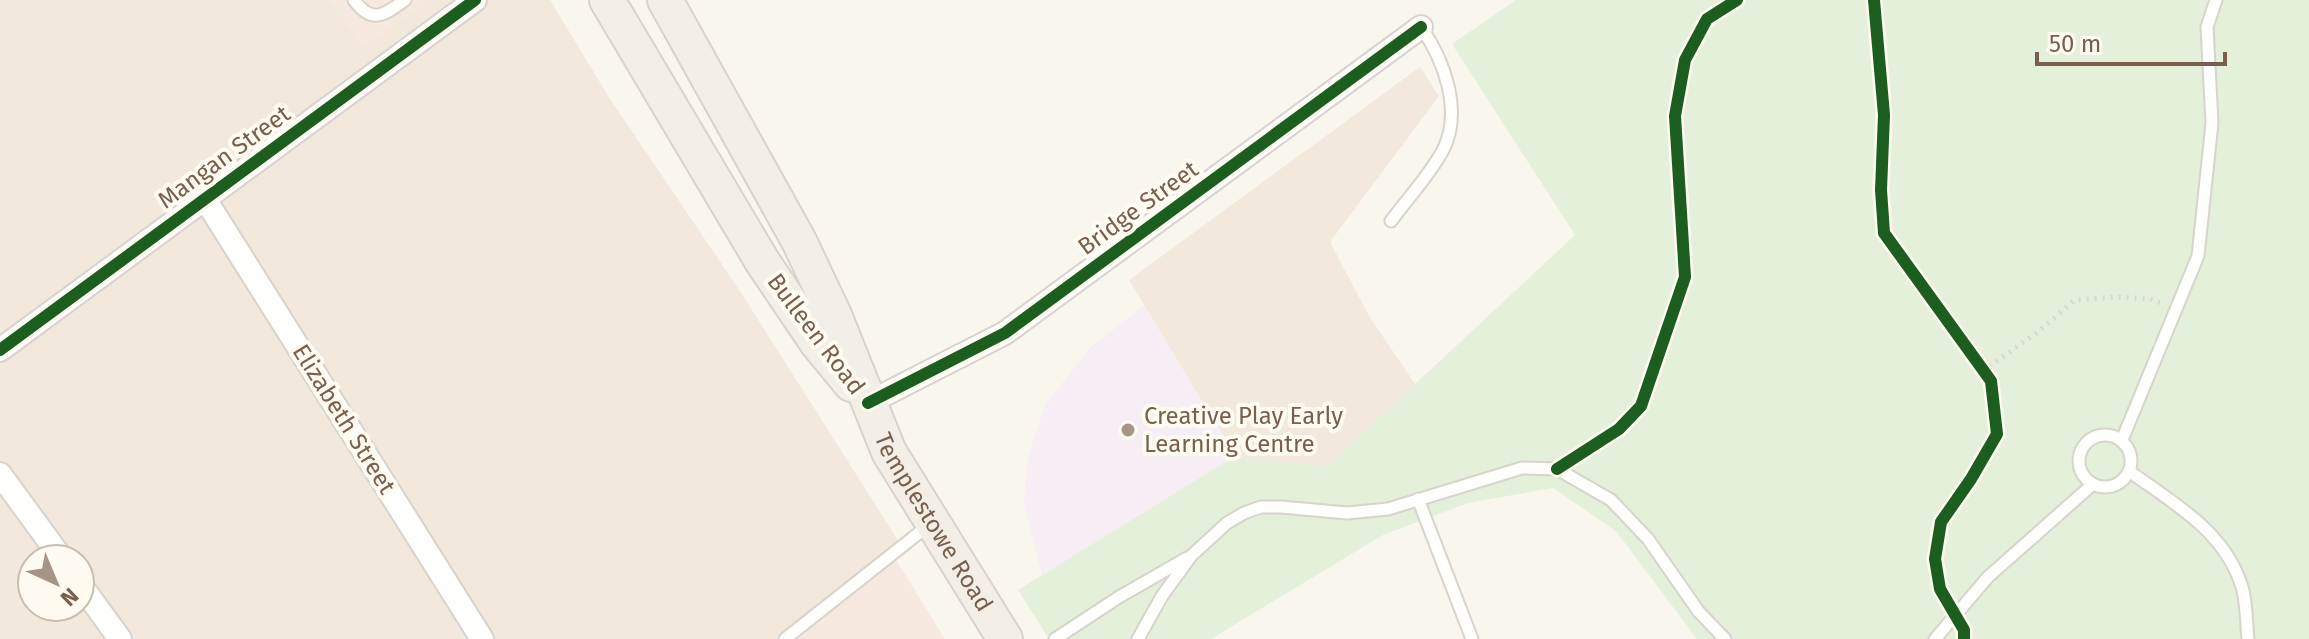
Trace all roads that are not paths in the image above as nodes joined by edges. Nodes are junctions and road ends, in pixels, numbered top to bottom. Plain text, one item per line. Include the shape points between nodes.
1 (354, 0) edge
2 (405, 0) edge
3 (475, 0) edge
4 (607, 0) edge
5 (665, 0) edge
6 (2216, 0) edge
7 (1421, 27) joint
8 (205, 199) junction
9 (1391, 221) dead end
10 (0, 350) edge
11 (868, 403) junction
12 (2122, 440) junction
13 (2129, 471) junction
14 (0, 474) edge
15 (2093, 484) junction
16 (1418, 499) junction
17 (932, 522) junction
18 (50, 543) edge
19 (1191, 556) junction
20 (96, 606) edge
21 (788, 638) edge
22 (120, 639) edge
23 (482, 639) edge
24 (1005, 639) edge
25 (1055, 639) edge
26 (1138, 639) edge
27 (1472, 639) edge
28 (1725, 639) edge
29 (1935, 639) edge
30 (2248, 639) edge

1 - 2 lane via 365,14 374,16
3 - 8 street, Mangan Street
4 - 11 main road, Bulleen Road via 762,261 818,344
5 - 11 main road, Bulleen Road via 799,241
6 - 12 lane via 2207,27 2212,123 2198,256
7 - 9 lane via 1445,68 1451,121 1443,150
7 - 11 street, Bridge Street via 1005,333
8 - 10 street, Mangan Street
8 - 23 street, Elizabeth Street
11 - 17 main road, Templestowe Road via 889,452
12 - 13 lane via 2131,455
12 - 15 lane via 2097,436 2083,446 2081,472
13 - 15 lane via 2110,486
13 - 30 lane via 2196,520 2228,553 2242,587
14 - 18 street
15 - 29 lane via 1988,577
16 - 19 lane via 1388,509 1347,513 1261,507 1227,523
16 - 27 lane
16 - 28 lane via 1522,468 1557,469 1611,500
17 - 21 lane
17 - 24 main road, Templestowe Road
19 - 25 lane
19 - 26 lane
20 - 22 street

